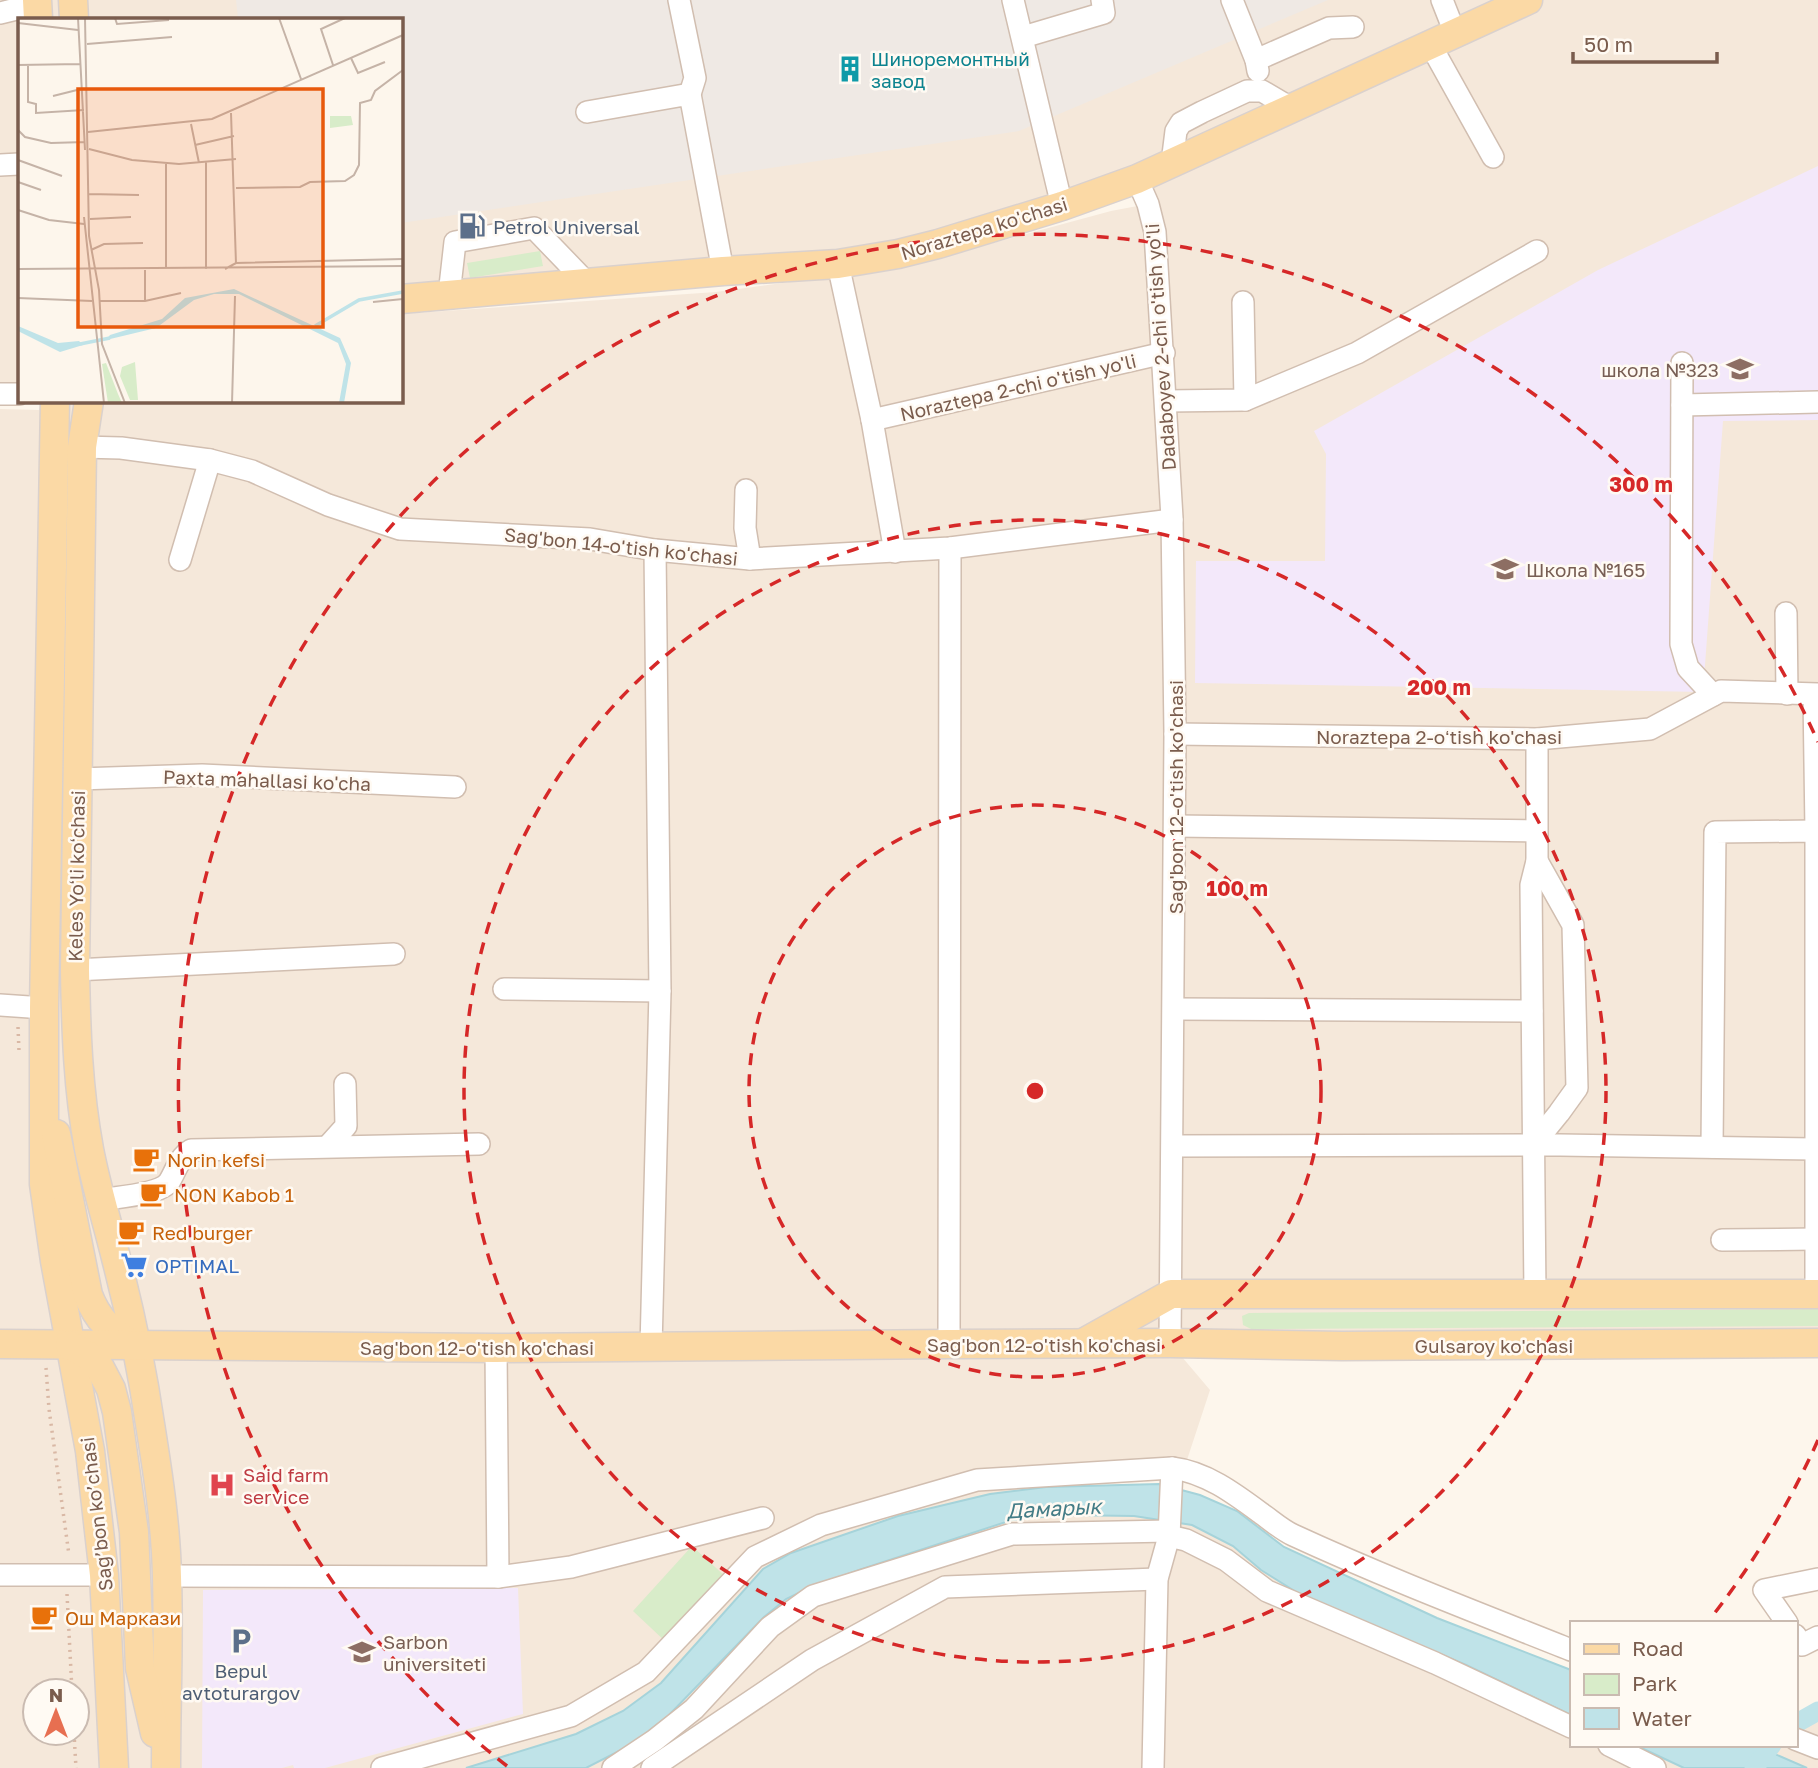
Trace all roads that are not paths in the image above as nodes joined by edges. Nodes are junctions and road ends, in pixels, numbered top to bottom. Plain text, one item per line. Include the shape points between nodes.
1 (73, 0) edge
2 (679, 0) edge
3 (1013, 0) edge
4 (1102, 0) edge
5 (1232, 0) edge
6 (1442, 0) edge
7 (1528, 0) edge
8 (37, 8) edge
9 (0, 13) edge
10 (74, 18) edge
11 (1353, 27) dead end
12 (1023, 37) junction
13 (1443, 39) junction
14 (1256, 60) junction
15 (1262, 91) junction
16 (690, 94) junction
17 (1291, 108) junction
18 (587, 112) dead end
19 (1493, 157) dead end
20 (1172, 163) junction
21 (18, 164) edge
22 (0, 165) edge
23 (1137, 179) junction
24 (1062, 206) junction
25 (1537, 251) dead end
26 (838, 264) junction
27 (723, 271) junction
28 (587, 284) junction
29 (449, 295) junction
30 (402, 299) edge
31 (1243, 302) dead end
32 (1164, 353) junction
33 (1682, 363) dead end
34 (0, 394) edge
35 (18, 394) edge
36 (1245, 400) junction
37 (1167, 401) junction
38 (55, 402) edge
39 (89, 402) edge
40 (1818, 402) edge
41 (1682, 405) junction
42 (872, 420) junction
43 (82, 447) junction
44 (210, 460) junction
45 (746, 490) dead end
46 (1172, 519) junction
47 (950, 548) junction
48 (655, 550) junction
49 (895, 552) junction
50 (750, 559) junction
51 (180, 560) dead end
52 (1786, 613) dead end
53 (1787, 694) junction
54 (1816, 694) edge
55 (1713, 695) junction
56 (1175, 734) junction
57 (1537, 739) junction
58 (78, 779) junction
59 (455, 787) dead end
60 (1175, 826) junction
61 (1536, 831) junction
62 (1816, 831) junction
63 (1537, 861) junction
64 (394, 954) dead end
65 (75, 970) junction
66 (504, 989) dead end
67 (660, 991) junction
68 (0, 1005) edge
69 (44, 1008) junction
70 (1175, 1009) junction
71 (1532, 1011) junction
72 (44, 1080) junction
73 (345, 1084) dead end
74 (1817, 1090) edge
75 (1532, 1114) junction
76 (1559, 1114) junction
77 (479, 1144) dead end
78 (328, 1146) junction
79 (1173, 1146) junction
80 (1533, 1146) junction
81 (1560, 1146) junction
82 (1712, 1147) junction
83 (1814, 1149) junction
84 (100, 1200) junction
85 (1816, 1230) edge
86 (1722, 1240) dead end
87 (1171, 1294) junction
88 (1817, 1294) edge
89 (1535, 1295) junction
90 (1170, 1343) junction
91 (1818, 1343) edge
92 (0, 1344) edge
93 (949, 1344) junction
94 (1082, 1344) junction
95 (70, 1345) junction
96 (135, 1346) junction
97 (496, 1348) junction
98 (651, 1348) junction
99 (1172, 1468) junction
100 (763, 1518) dead end
101 (1169, 1533) junction
102 (0, 1575) edge
103 (104, 1575) junction
104 (167, 1576) junction
105 (498, 1577) junction
106 (1157, 1579) junction
107 (1818, 1579) edge
108 (1786, 1621) edge
109 (1818, 1637) edge
110 (1797, 1638) edge
111 (1570, 1650) edge
112 (1570, 1727) edge
113 (1613, 1747) edge
114 (114, 1768) edge
115 (164, 1768) edge
116 (382, 1768) edge
117 (613, 1768) edge
118 (652, 1768) edge
119 (1153, 1768) edge
120 (1655, 1768) edge

1 - 10 main road
2 - 16 street via 695,78
3 - 12 street
4 - 12 street via 1104,13
5 - 14 street
6 - 13 street
7 - 13 main road, Noraztepa ko'chasi
8 - 9 street
11 - 14 street via 1329,28
12 - 24 street
13 - 17 main road, Noraztepa ko'chasi
13 - 19 street
14 - 15 street
15 - 17 street
15 - 20 street via 1247,91 1181,123
16 - 18 street
16 - 27 street
17 - 20 main road, Noraztepa ko'chasi
20 - 23 main road, Noraztepa ko'chasi
21 - 22 street
23 - 24 main road, Noraztepa ko'chasi
23 - 32 street, Dadaboyev 2-chi o'tish yo'li via 1155,232
24 - 26 main road, Noraztepa ko'chasi via 928,247
25 - 36 street via 1357,353
26 - 27 main road, Noraztepa ko'chasi
26 - 42 street
27 - 28 main road, Noraztepa ko'chasi
28 - 29 main road, Noraztepa ko'chasi
28 - 29 street via 534,228 455,242
29 - 30 main road, Noraztepa ko'chasi
31 - 36 street
32 - 37 street, Dadaboyev 2-chi o'tish yo'li
32 - 42 street, Noraztepa 2-chi o'tish yo'li
33 - 41 street
34 - 35 street
36 - 37 street
37 - 46 street, Dadaboyev 2-chi o'tish yo'li
38 - 69 main road, Keles Yoʻli koʻchasi
39 - 43 main road, Keles Yoʻli koʻchasi
40 - 41 street
41 - 55 street via 1681,644 1688,668
42 - 49 street
43 - 44 street, Sag'bon 14-o'tish ko'chasi
43 - 58 main road, Keles Yoʻli koʻchasi
44 - 48 street, Sag'bon 14-o'tish ko'chasi via 253,471 328,505 400,529 590,539
44 - 51 street
45 - 50 street
46 - 47 street, Sag'bon 14-o'tish ko'chasi
46 - 56 street, Sag'bon 12-o'tish ko'chasi
47 - 49 street, Sag'bon 14-o'tish ko'chasi
47 - 93 street
48 - 50 street, Sag'bon 14-o'tish ko'chasi
48 - 67 street
49 - 50 street, Sag'bon 14-o'tish ko'chasi
52 - 53 street
53 - 54 street, Noraztepa 2-oʻtish ko'chasi
53 - 55 street, Noraztepa 2-oʻtish ko'chasi via 1721,691
54 - 62 street
55 - 57 street, Noraztepa 2-oʻtish ko'chasi via 1650,729
56 - 57 street, Noraztepa 2-oʻtish ko'chasi
56 - 60 street, Sag'bon 12-o'tish ko'chasi
57 - 61 street
58 - 59 street, Paxta mahallasi ko'cha via 202,775
58 - 65 main road, Keles Yoʻli koʻchasi
60 - 61 street
60 - 70 street, Sag'bon 12-o'tish ko'chasi
61 - 63 street
62 - 74 street
62 - 82 street via 1716,832
63 - 71 street via 1531,885
63 - 76 street via 1573,925 1577,1088
64 - 65 street
65 - 84 main road, Keles Yoʻli koʻchasi via 81,1096
66 - 67 street
67 - 98 street
68 - 69 street
69 - 72 main road, Keles Yoʻli koʻchasi
70 - 71 street
70 - 79 street, Sag'bon 12-o'tish ko'chasi
71 - 75 street
72 - 95 main road, Keles Yoʻli koʻchasi via 44,1184
72 - 96 main road via 88,1295 104,1324
73 - 78 street via 346,1126
74 - 83 street
75 - 76 street
75 - 80 street
76 - 80 street
76 - 81 street
77 - 78 street
78 - 84 street via 191,1150 158,1190
79 - 80 street
79 - 87 street, Sag'bon 12-o'tish ko'chasi
80 - 81 street
80 - 89 street
81 - 82 street
82 - 83 street
83 - 85 street
84 - 96 main road, Keles Yoʻli koʻchasi
85 - 86 street
85 - 88 street
87 - 89 main road
87 - 90 street, Sag'bon 12-o'tish ko'chasi
87 - 94 main road
88 - 89 main road
90 - 91 main road, Gulsaroy ko'chasi
90 - 94 main road, Sag'bon 12-o'tish ko'chasi
92 - 95 main road, Sag'bon 12-o'tish ko'chasi
93 - 94 main road, Sag'bon 12-o'tish ko'chasi
93 - 98 main road, Sag'bon 12-o'tish ko'chasi
95 - 96 main road, Sag'bon 12-o'tish ko'chasi
95 - 103 main road, Sag’bon ko’chasi via 90,1451
95 - 115 main road via 100,1368 117,1412 134,1532 140,1668
96 - 97 main road, Sag'bon 12-o'tish ko'chasi
96 - 104 main road via 150,1422
97 - 98 main road, Sag'bon 12-o'tish ko'chasi
97 - 105 street
99 - 101 street
99 - 111 street via 1210,1479 1289,1533 1441,1600
99 - 116 street via 977,1480 821,1525 755,1557 646,1672 572,1716
100 - 105 street via 572,1567
101 - 106 street
101 - 112 street via 1226,1560 1267,1591
101 - 117 street via 1012,1534 813,1595 770,1627 694,1709
102 - 103 street
103 - 114 main road, Sag’bon ko’chasi
104 - 105 street
104 - 115 main road
106 - 118 street via 945,1587 812,1660
106 - 119 street
107 - 108 street via 1764,1590
109 - 110 street via 1802,1645
113 - 120 street

